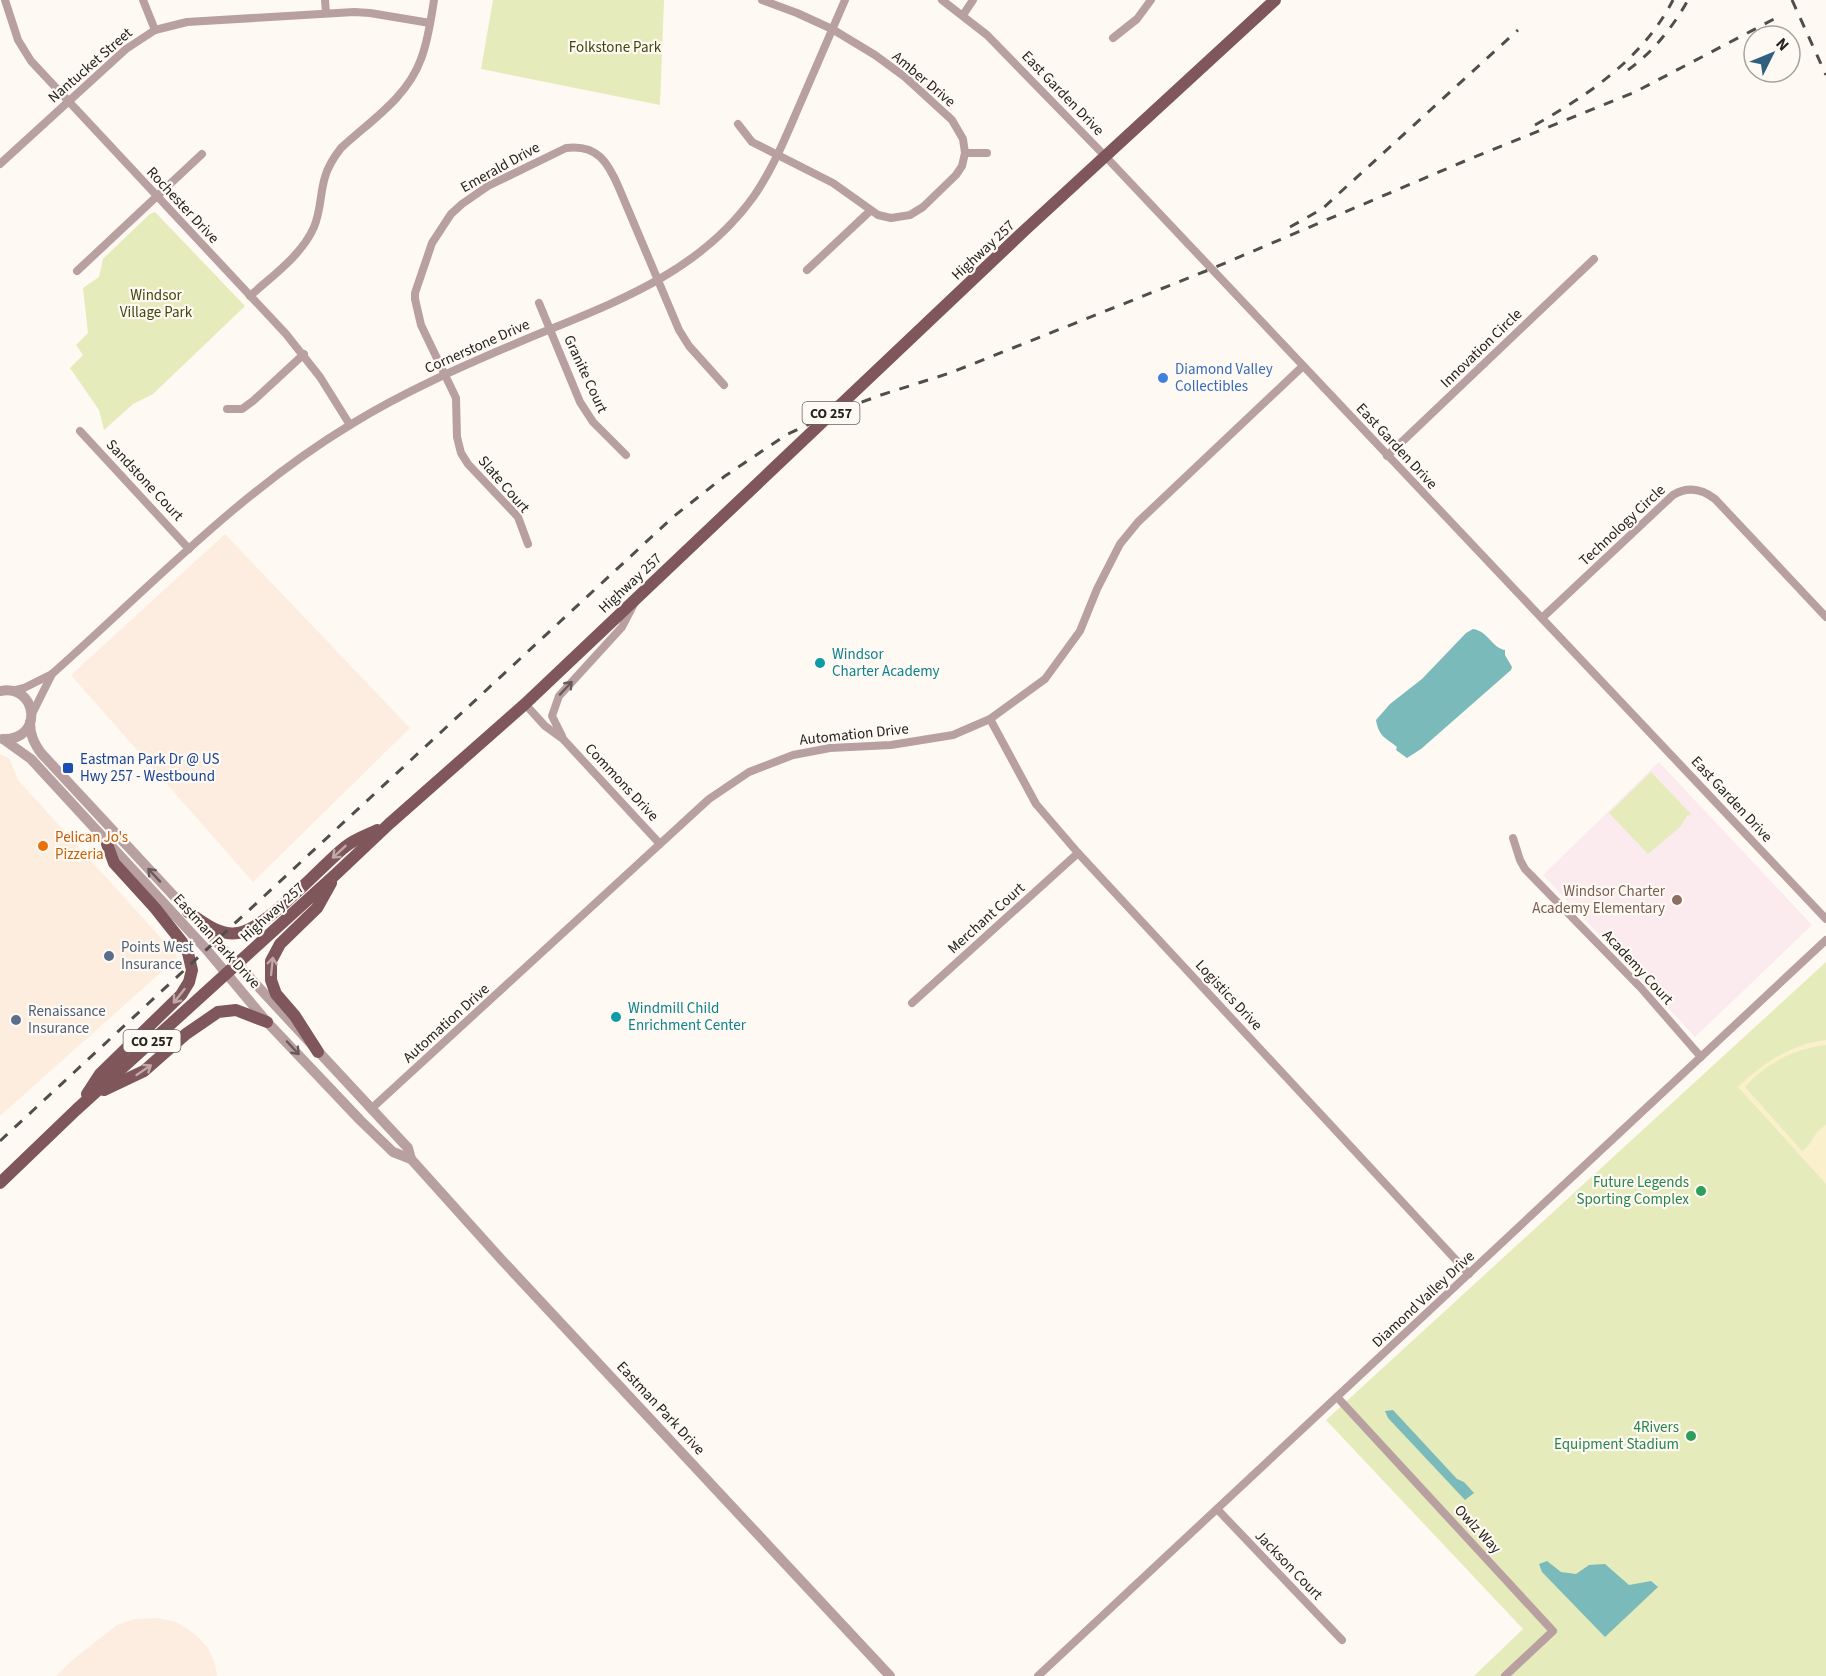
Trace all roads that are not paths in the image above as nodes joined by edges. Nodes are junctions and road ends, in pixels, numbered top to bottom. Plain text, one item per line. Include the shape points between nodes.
1 (5, 0) edge
2 (143, 0) edge
3 (325, 0) edge
4 (434, 0) edge
5 (762, 0) edge
6 (845, 0) edge
7 (942, 0) edge
8 (973, 0) edge
9 (1151, 0) edge
10 (1275, 0) edge
11 (326, 13) junction
12 (963, 15) junction
13 (430, 23) junction
14 (832, 29) junction
15 (155, 30) junction
16 (1113, 38) dead end
17 (68, 101) junction
18 (738, 124) dead end
19 (965, 153) junction
20 (987, 153) dead end
21 (202, 154) dead end
22 (778, 155) junction
23 (1106, 157) junction
24 (0, 164) edge
25 (157, 196) junction
26 (870, 211) junction
27 (1594, 259) dead end
28 (807, 270) dead end
29 (77, 271) dead end
30 (658, 281) junction
31 (250, 296) junction
32 (539, 303) dead end
33 (550, 329) junction
34 (304, 354) junction
35 (1303, 366) junction
36 (445, 374) junction
37 (724, 385) dead end
38 (227, 410) dead end
39 (350, 425) junction
40 (80, 430) dead end
41 (626, 455) dead end
42 (1387, 456) junction
43 (528, 544) dead end
44 (189, 549) junction
45 (637, 597) junction
46 (1826, 617) edge
47 (1542, 618) junction
48 (52, 674) junction
49 (4, 690) edge
50 (525, 704) junction
51 (31, 718) junction
52 (990, 719) junction
53 (1, 739) edge
54 (563, 739) junction
55 (389, 824) junction
56 (1513, 838) dead end
57 (107, 844) junction
58 (660, 844) junction
59 (1078, 853) junction
60 (336, 874) junction
61 (188, 912) junction
62 (1826, 919) edge
63 (1826, 941) edge
64 (232, 968) junction
65 (912, 1003) dead end
66 (267, 1022) junction
67 (318, 1052) junction
68 (1701, 1057) junction
69 (92, 1096) junction
70 (371, 1109) junction
71 (76, 1110) junction
72 (411, 1159) junction
73 (0, 1183) edge
74 (1469, 1275) junction
75 (1337, 1398) junction
76 (1217, 1509) junction
77 (1342, 1640) dead end
78 (890, 1676) edge
79 (1038, 1676) edge
80 (1505, 1676) edge

1 - 17 street, Rochester Drive via 23,50
2 - 15 street
3 - 11 street
4 - 13 street
5 - 14 street, Amber Drive
6 - 14 street, Cornerstone Drive
7 - 12 street, East Garden Drive
8 - 12 street
9 - 16 street via 1137,19
10 - 23 main road, Highway 257 / CO 257
11 - 13 street, Nantucket Street via 370,13
11 - 15 street, Nantucket Street via 187,22
12 - 23 street, East Garden Drive
13 - 31 street via 421,60 407,86 341,148 329,166 310,236
14 - 19 street, Amber Drive via 875,55 943,111 963,139
14 - 22 street, Cornerstone Drive
15 - 17 street, Nantucket Street via 126,49
17 - 24 street, Nantucket Street
17 - 25 street, Rochester Drive
18 - 22 street via 752,142
19 - 20 street
19 - 26 street via 953,179 914,213 891,218
21 - 25 street
22 - 26 street via 833,183
22 - 30 street, Cornerstone Drive via 753,197 725,230 691,260
23 - 35 street, East Garden Drive
23 - 45 main road, Highway 257 / CO 257
25 - 29 street
25 - 31 street, Rochester Drive
26 - 28 street
27 - 42 street, Innovation Circle
30 - 33 street, Cornerstone Drive
30 - 36 street, Emerald Drive via 606,161 589,150 560,150 488,186 462,204 432,243 415,299 421,325
30 - 37 street, Emerald Drive via 685,340
31 - 34 street, Rochester Drive
32 - 33 street, Granite Court
33 - 36 street, Cornerstone Drive
33 - 41 street, Granite Court via 580,402 593,422
34 - 38 street via 253,401 242,409
34 - 39 street, Rochester Drive
35 - 42 street, East Garden Drive
35 - 52 street, Automation Drive via 1138,522 1120,544 1080,631 1045,679
36 - 39 street, Cornerstone Drive
36 - 43 street, Slate Court via 458,404 457,437 461,453 518,517
39 - 44 street, Cornerstone Drive via 259,489
40 - 44 street, Sandstone Court
42 - 47 street, East Garden Drive
44 - 48 street, Cornerstone Drive
45 - 50 main road, Highway 257 / CO 257
54 -> 45 street, Commons Drive via 552,716 555,703 622,627
46 - 47 street, Technology Circle via 1715,499 1692,489 1673,495
47 - 62 street, East Garden Drive
48 - 49 street, Cornerstone Drive via 24,688
48 - 51 street, Cornerstone Drive
49 - 51 street via 26,699
50 - 54 street, Commons Drive
50 - 55 main road, Highway 257 / CO 257
51 - 53 street via 23,734
61 -> 51 street, Eastman Park Drive via 41,753 30,732
52 - 58 street, Automation Drive via 953,735 793,755 749,772 724,787
52 - 59 street, Logistics Drive via 1036,804
53 - 57 street, Eastman Park Drive via 31,759
54 - 58 street, Commons Drive
55 - 60 main road, Highway 257 / CO 257
55 -> 61 main road via 346,845 269,916 245,932 225,933
56 - 68 street, Academy Court via 1525,869
57 - 64 street, Eastman Park Drive
57 -> 71 main road via 114,863 182,942 192,970 181,995 100,1074
58 - 70 street, Automation Drive
59 - 65 street, Merchant Court
59 - 74 street, Logistics Drive
60 - 64 main road, Highway 257 / CO 257
67 -> 60 main road via 276,994 271,961 280,944 317,908
61 - 64 street, Eastman Park Drive
63 - 68 street, Diamond Valley Drive
64 - 66 street, Eastman Park Drive
64 - 67 street, Eastman Park Drive
64 - 69 main road, Highway 257 / CO 257
69 -> 66 main road via 144,1071 218,1012 236,1010
66 -> 72 street, Eastman Park Drive via 393,1152
67 - 70 street, Eastman Park Drive
68 - 74 street, Diamond Valley Drive
69 - 71 main road, Highway 257 / CO 257
70 - 72 street, Eastman Park Drive via 408,1148
71 - 73 main road, Highway 257 / CO 257
72 - 78 street, Eastman Park Drive
74 - 75 street, Diamond Valley Drive
75 - 76 street, Diamond Valley Drive
75 - 80 street, Owlz Way via 1554,1631
76 - 77 street, Jackson Court
76 - 79 street, Diamond Valley Drive

